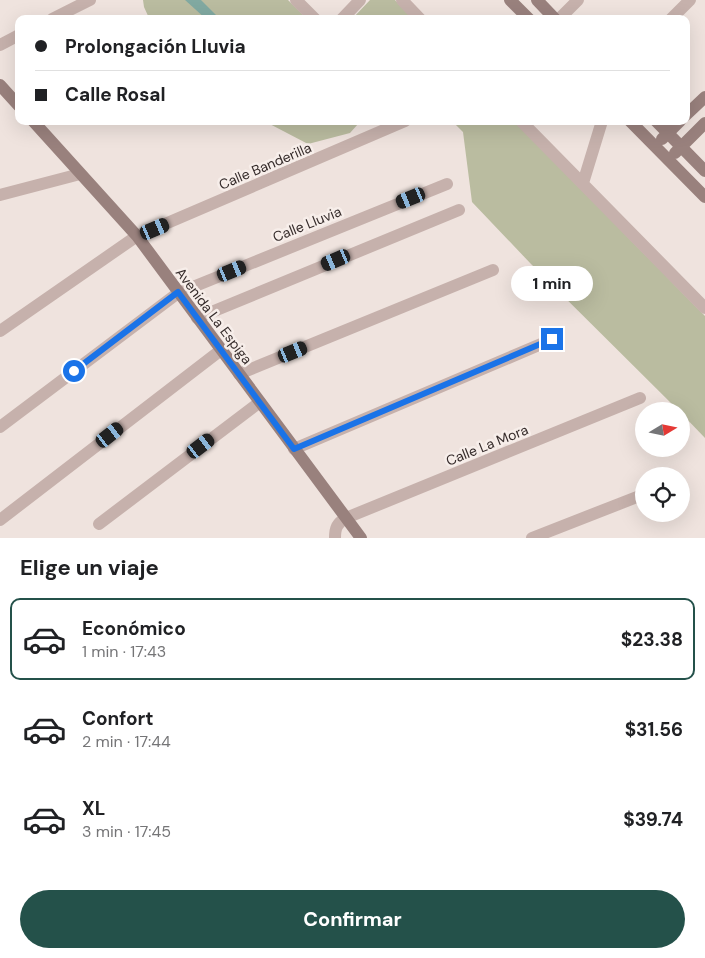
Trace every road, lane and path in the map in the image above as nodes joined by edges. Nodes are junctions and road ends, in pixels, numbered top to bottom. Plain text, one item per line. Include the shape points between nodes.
1 (90, 0) edge
2 (296, 0) edge
3 (360, 0) edge
4 (402, 0) edge
5 (510, 0) edge
6 (537, 0) edge
7 (578, 0) edge
8 (690, 0) edge
9 (60, 15) edge
10 (311, 15) edge
11 (346, 15) edge
12 (416, 15) edge
13 (525, 15) edge
14 (551, 15) edge
15 (563, 15) edge
16 (675, 15) edge
17 (15, 38) edge
18 (0, 45) edge
19 (0, 85) edge
20 (705, 97) edge
21 (15, 102) edge
22 (690, 111) edge
23 (705, 123) edge
24 (38, 125) edge
25 (396, 125) edge
26 (526, 125) edge
27 (601, 125) edge
28 (634, 125) edge
29 (660, 125) edge
30 (676, 125) edge
31 (668, 134) junction
32 (654, 146) junction
33 (681, 147) junction
34 (668, 160) junction
35 (705, 171) edge
36 (80, 174) junction
37 (583, 183) junction
38 (447, 184) dead end
39 (0, 195) edge
40 (705, 197) edge
41 (458, 210) dead end
42 (136, 236) junction
43 (493, 270) dead end
44 (178, 292) junction
45 (705, 308) edge
46 (197, 318) junction
47 (0, 332) edge
48 (552, 339) dead end
49 (221, 350) junction
50 (239, 374) junction
51 (640, 398) dead end
52 (260, 402) junction
53 (0, 427) edge
54 (294, 449) junction
55 (635, 498) edge
56 (346, 518) junction
57 (0, 520) edge
58 (99, 524) dead end
59 (335, 538) edge
60 (361, 538) edge
61 (532, 538) edge

1 - 9 street
2 - 10 street
3 - 11 street
4 - 12 street
5 - 13 street
6 - 14 street
7 - 15 street
8 - 16 street
17 - 18 street
19 - 21 street
20 - 22 street
23 - 33 street
24 - 36 street, Avenida La Espiga
25 - 42 street, Calle Banderilla
26 - 37 street
27 - 37 street
28 - 32 street
29 - 31 street
30 - 31 street
31 - 32 street
31 - 33 street
32 - 34 street
33 - 34 street
33 - 35 street
34 - 40 street
36 - 39 street
36 - 42 street, Avenida La Espiga
37 - 45 street
38 - 44 street, Calle Lluvia
41 - 46 street
42 - 44 street, Avenida La Espiga
42 - 47 street, Calle Banderilla
43 - 50 street
44 - 46 street, Avenida La Espiga
44 - 53 street, Calle Lluvia
46 - 49 street, Avenida La Espiga
48 - 54 street
49 - 50 street, Avenida La Espiga
49 - 57 street
50 - 52 street, Avenida La Espiga
51 - 56 street, Calle La Mora
52 - 54 street, Avenida La Espiga
52 - 58 street
54 - 56 street, Avenida La Espiga
55 - 61 street
56 - 59 street via 339,522
56 - 60 street, Avenida La Espiga

